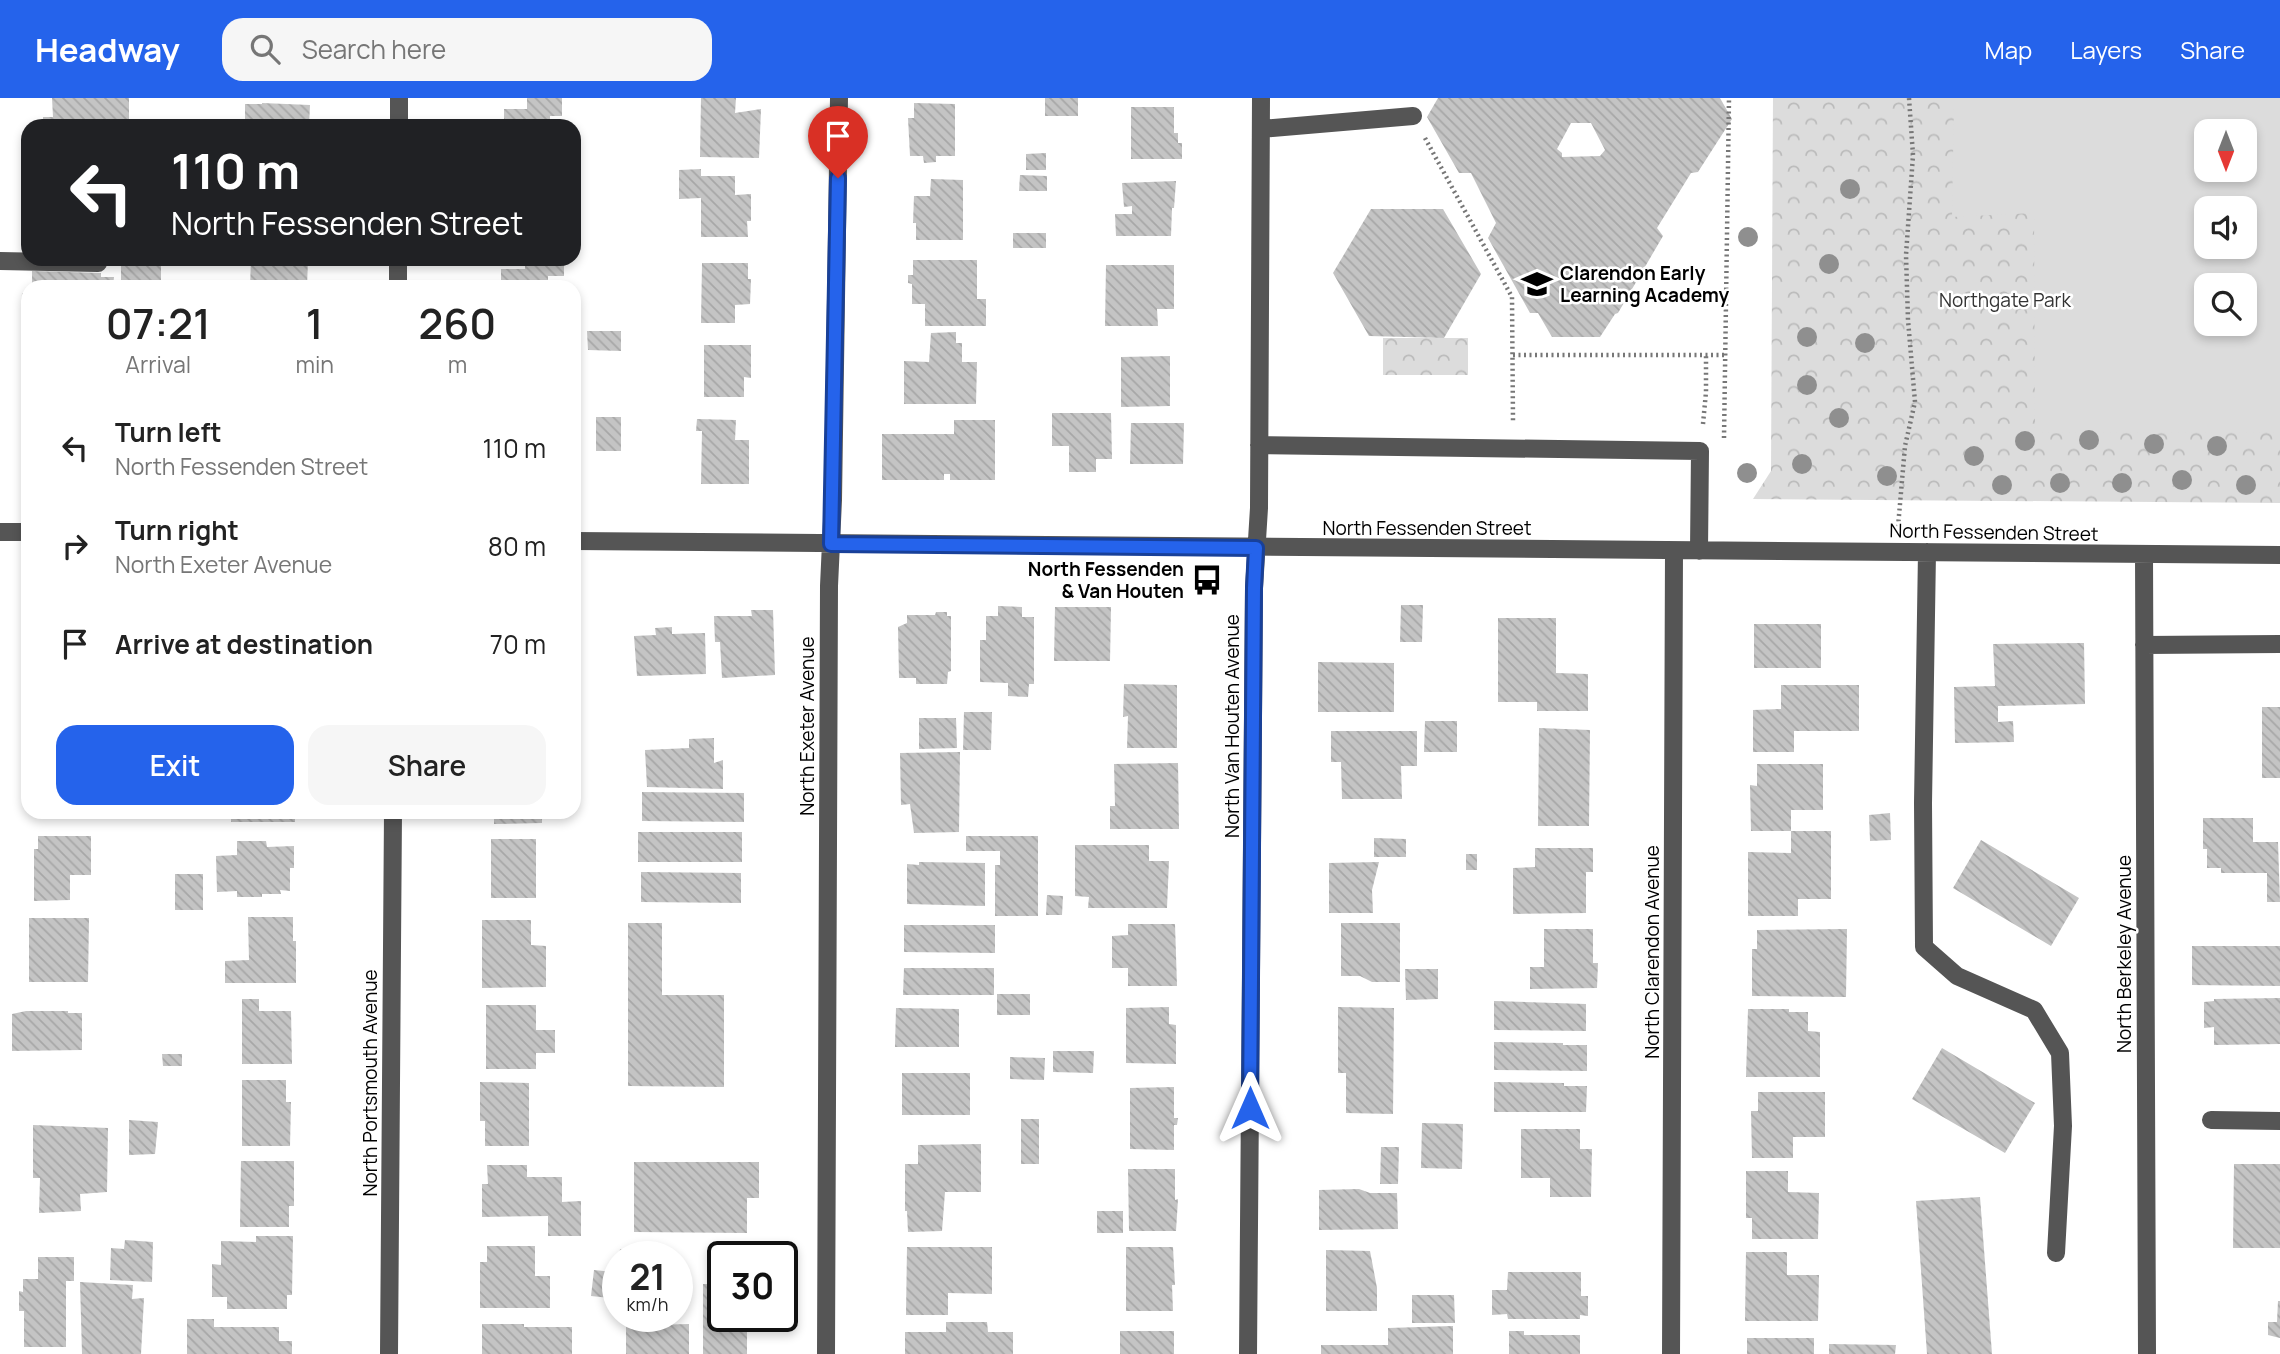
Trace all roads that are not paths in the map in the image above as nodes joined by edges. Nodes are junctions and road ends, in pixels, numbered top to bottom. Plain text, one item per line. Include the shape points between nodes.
1 (399, 98) edge
2 (839, 98) edge
3 (1261, 98) edge
4 (1413, 116) road end
5 (399, 119) edge
6 (1261, 128) junction
7 (0, 261) edge
8 (21, 261) edge
9 (1259, 445) junction
10 (0, 532) edge
11 (21, 532) edge
12 (581, 541) edge
13 (831, 544) junction
14 (1256, 548) junction
15 (1674, 551) junction
16 (1699, 551) junction
17 (1927, 552) junction
18 (2144, 554) junction
19 (2280, 555) edge
20 (2280, 644) edge
21 (2144, 645) junction
22 (393, 819) edge
23 (2211, 1121) dead end
24 (2280, 1121) edge
25 (2056, 1253) dead end
26 (389, 1354) edge
27 (826, 1354) edge
28 (1248, 1354) edge
29 (1671, 1354) edge
30 (2147, 1354) edge

1 - 5 street
2 - 13 street, North Exeter Avenue
3 - 6 street, North Van Houten Avenue
4 - 6 street
6 - 9 street, North Van Houten Avenue
7 - 8 street
9 - 14 street, North Van Houten Avenue
9 - 16 street via 1700,451
10 - 11 street
12 - 13 street, North Fessenden Street
13 - 14 street, North Fessenden Street
13 - 27 street, North Exeter Avenue
14 - 15 street, North Fessenden Street
14 - 28 street, North Van Houten Avenue
15 - 16 street, North Fessenden Street
15 - 29 street, North Clarendon Avenue
16 - 17 street, North Fessenden Street
17 - 18 street, North Fessenden Street
17 - 25 street via 1924,947 1957,976 2035,1010 2060,1053 2063,1126
18 - 19 street, North Fessenden Street
18 - 21 street, North Berkeley Avenue
20 - 21 street
21 - 30 street, North Berkeley Avenue
22 - 26 street, North Portsmouth Avenue
23 - 24 street

